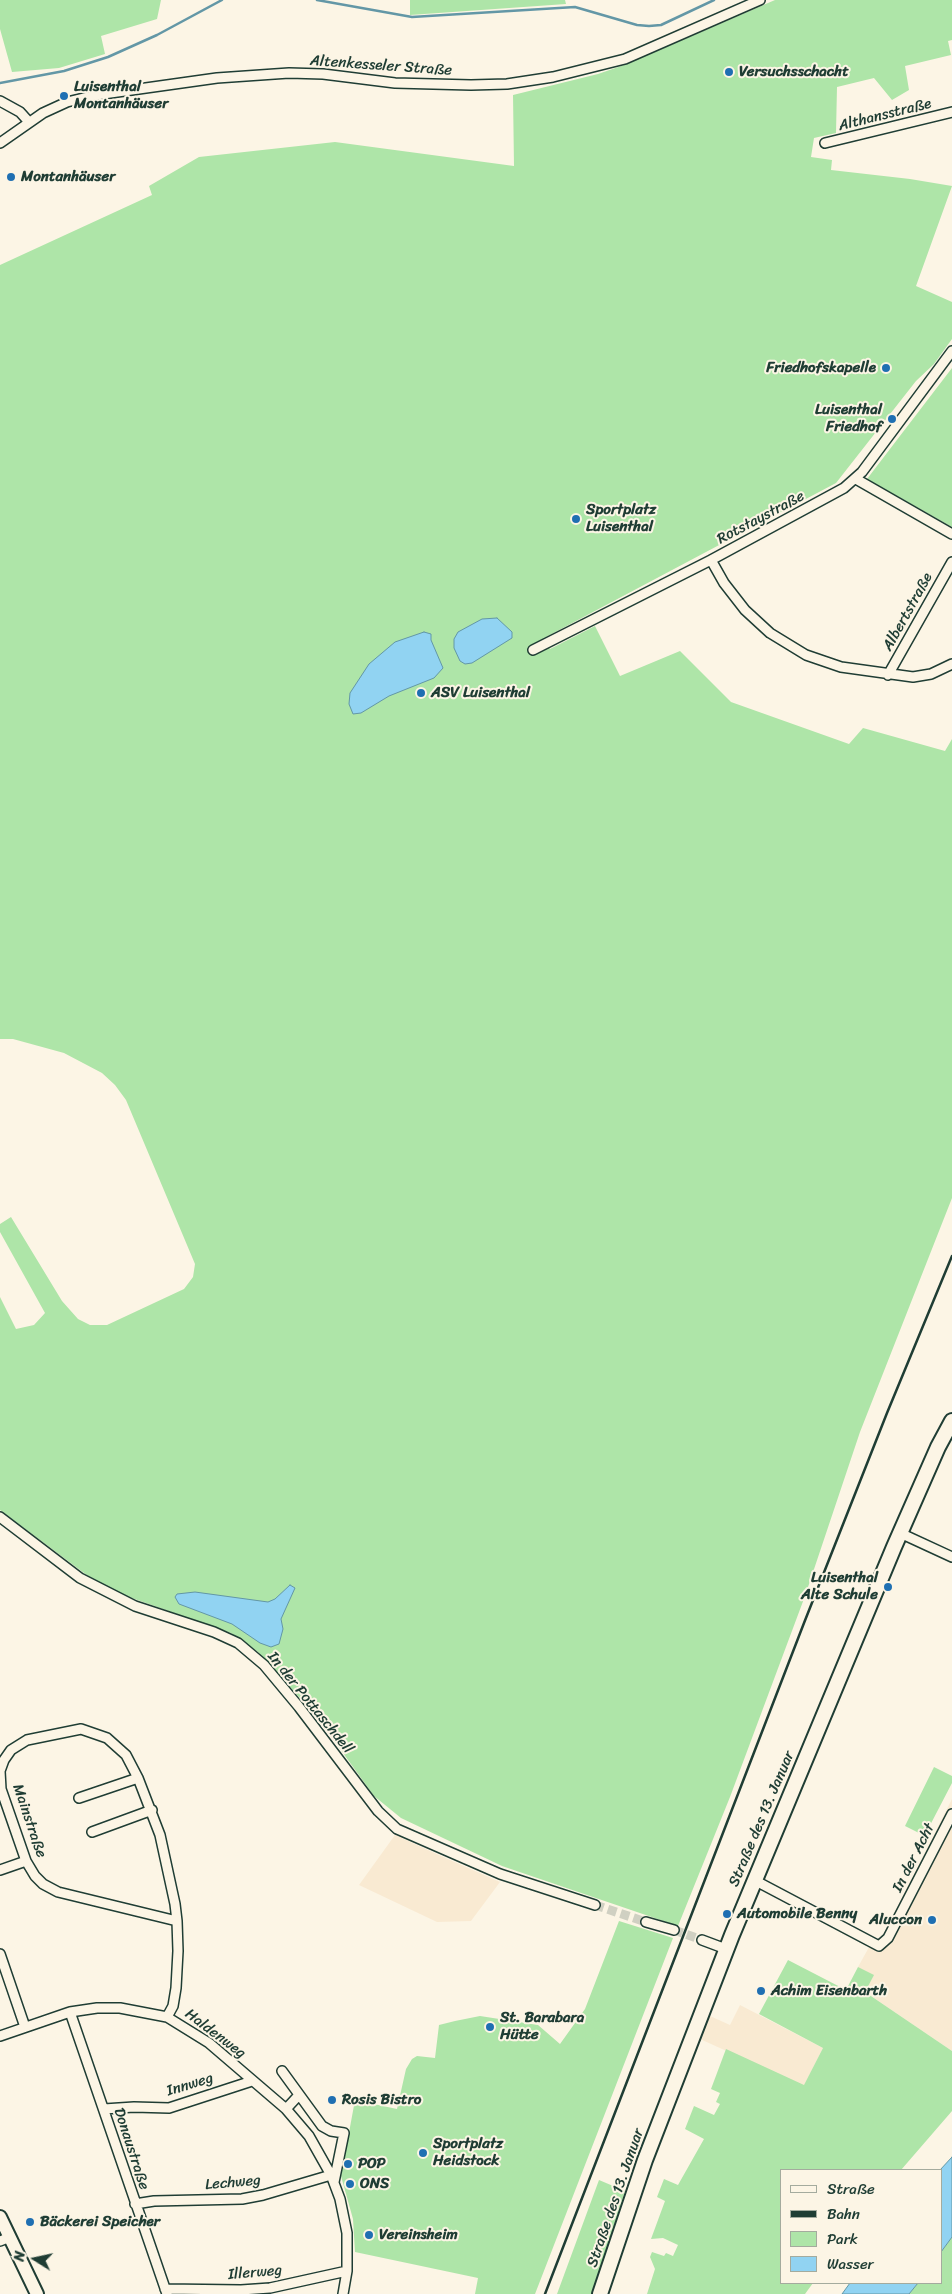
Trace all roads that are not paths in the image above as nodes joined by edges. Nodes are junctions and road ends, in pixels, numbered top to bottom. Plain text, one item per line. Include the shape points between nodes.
1 (760, 0) edge
2 (0, 101) edge
3 (952, 112) edge
4 (29, 122) junction
5 (0, 144) edge
6 (826, 144) dead end
7 (952, 351) edge
8 (856, 479) junction
9 (952, 534) edge
10 (712, 560) junction
11 (952, 562) edge
12 (534, 650) dead end
13 (952, 664) edge
14 (888, 675) junction
15 (952, 1421) edge
16 (0, 1517) edge
17 (900, 1534) junction
18 (952, 1557) edge
19 (138, 1778) junction
20 (79, 1798) dead end
21 (152, 1810) junction
22 (952, 1814) edge
23 (92, 1832) dead end
24 (26, 1861) junction
25 (0, 1870) edge
26 (754, 1880) junction
27 (595, 1905) tunnel mouth
28 (177, 1921) junction
29 (646, 1922) tunnel mouth
30 (674, 1930) tunnel mouth
31 (702, 1940) tunnel mouth
32 (726, 1949) junction
33 (0, 1954) edge
34 (70, 2012) junction
35 (168, 2017) junction
36 (25, 2027) junction
37 (0, 2036) edge
38 (282, 2071) dead end
39 (252, 2081) junction
40 (299, 2095) junction
41 (104, 2109) junction
42 (286, 2110) junction
43 (331, 2175) junction
44 (334, 2184) junction
45 (135, 2204) junction
46 (0, 2218) edge
47 (5, 2239) edge
48 (347, 2270) junction
49 (166, 2292) edge
50 (37, 2294) edge
51 (343, 2294) edge
52 (600, 2294) edge

1 - 4 street, Altenkesseler Straße via 625,60 536,80 471,85 289,73 217,78 67,102
2 - 4 street via 20,112
3 - 6 street, Althansstraße
4 - 5 street, Altenkesseler Straße
7 - 8 street, Rotstaystraße
8 - 9 street
8 - 10 street, Rotstaystraße
10 - 12 street, Rotstaystraße
10 - 14 street, Albertstraße via 724,583 745,610 787,645 830,664
11 - 14 street, Albertstraße
13 - 14 street, Albertstraße via 922,677
15 - 17 main road, Straße des 13. Januar
16 - 27 street, In der Pottaschdell via 80,1578 135,1606 238,1643 264,1665 378,1811 397,1829 500,1874
17 - 18 street
17 - 26 main road, Straße des 13. Januar
19 - 20 street
19 - 21 street, Mainstraße
19 - 24 street, Mainstraße via 126,1755 107,1738 81,1729 27,1740 11,1750 0,1771 1,1789
21 - 23 street
21 - 28 street, Mainstraße via 167,1860
22 - 26 street, In der Acht via 888,1938 879,1946
24 - 25 street
24 - 28 street, Mainstraße via 43,1884 58,1892
26 - 32 main road, Straße des 13. Januar
28 - 35 street, Mainstraße via 176,1988
29 - 30 street
31 - 32 street
32 - 52 main road, Straße des 13. Januar via 648,2151
33 - 36 street
34 - 35 street, Haldenweg via 120,2008
34 - 36 street, Haldenweg
34 - 41 street, Donaustraße
35 - 39 street, Haldenweg via 209,2043
36 - 37 street, Haldenweg
38 - 40 street, Haldenweg
39 - 41 street, Innweg via 169,2108
39 - 42 street, Haldenweg
40 - 42 street
40 - 44 street, Haldenweg via 322,2126 344,2133
41 - 45 street, Donaustraße
42 - 43 street, Haldenweg via 309,2136
43 - 44 street, Haldenweg
43 - 45 street, Lechweg via 242,2199 154,2200
44 - 48 street, Haldenweg via 347,2233
45 - 49 street, Donaustraße
46 - 47 street
47 - 50 street
48 - 49 street, Illerweg via 270,2288
48 - 51 street, Haldenweg

